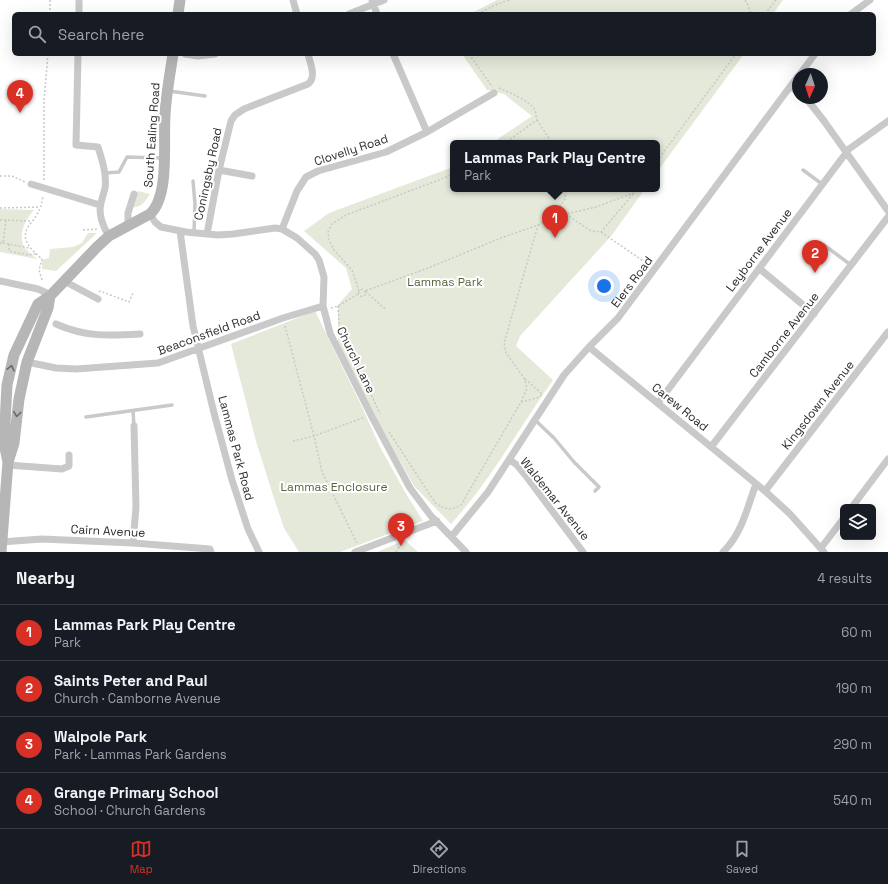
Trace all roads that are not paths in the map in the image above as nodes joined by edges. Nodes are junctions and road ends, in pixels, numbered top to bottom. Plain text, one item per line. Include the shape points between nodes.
1 (79, 0) edge
2 (180, 0) edge
3 (293, 0) edge
4 (384, 0) edge
5 (870, 0) edge
6 (372, 2) edge
7 (79, 12) edge
8 (178, 12) edge
9 (296, 12) edge
10 (353, 12) edge
11 (376, 12) edge
12 (854, 12) edge
13 (78, 56) edge
14 (173, 56) edge
15 (308, 56) edge
16 (394, 56) edge
17 (813, 56) edge
18 (804, 68) edge
19 (791, 87) edge
20 (168, 90) junction
21 (494, 93) dead end
22 (205, 96) dead end
23 (812, 104) edge
24 (888, 121) edge
25 (427, 132) junction
26 (846, 152) junction
27 (164, 158) junction
28 (219, 170) junction
29 (803, 170) dead end
30 (105, 173) junction
31 (252, 176) dead end
32 (193, 181) dead end
33 (30, 182) road end
34 (823, 185) junction
35 (134, 194) dead end
36 (100, 205) junction
37 (888, 211) edge
38 (150, 214) junction
39 (888, 217) edge
40 (128, 226) junction
41 (282, 229) junction
42 (180, 231) junction
43 (194, 232) junction
44 (207, 234) junction
45 (109, 236) junction
46 (817, 255) dead end
47 (852, 266) junction
48 (760, 269) junction
49 (0, 281) edge
50 (64, 281) junction
51 (51, 296) junction
52 (97, 298) road end
53 (324, 308) junction
54 (814, 314) junction
55 (50, 322) junction
56 (888, 332) edge
57 (140, 334) dead end
58 (589, 347) junction
59 (199, 348) junction
60 (27, 362) junction
61 (658, 403) junction
62 (172, 405) dead end
63 (133, 411) junction
64 (86, 417) dead end
65 (535, 420) junction
66 (134, 426) joint
67 (711, 447) junction
68 (69, 455) dead end
69 (888, 459) edge
70 (510, 460) junction
71 (8, 463) junction
72 (756, 484) junction
73 (595, 490) dead end
74 (765, 491) junction
75 (854, 504) edge
76 (437, 521) junction
77 (840, 523) edge
78 (452, 536) junction
79 (133, 543) junction
80 (1, 547) edge
81 (822, 550) edge
82 (358, 551) edge
83 (211, 552) edge
84 (259, 552) edge
85 (466, 552) edge
86 (583, 552) edge
87 (723, 552) edge

1 - 7 street
2 - 8 main road
3 - 9 street
4 - 6 street
5 - 12 street
6 - 10 street
6 - 11 street
13 - 30 street via 76,145 98,147
14 - 20 main road, South Ealing Road
15 - 28 street, Coningsby Road via 313,74 308,84 244,109 235,115 231,121
16 - 25 street
17 - 18 street, Elers Road
19 - 58 street, Elers Road via 618,318
20 - 22 lane
20 - 27 main road, South Ealing Road
21 - 25 street, Clovelly Road
23 - 26 street
24 - 26 street, Leyborne Avenue
25 - 41 street, Clovelly Road via 386,152 318,171 306,177 297,191
26 - 34 street, Leyborne Avenue
26 - 37 street
27 - 30 lane via 127,157 119,172
27 - 38 main road, South Ealing Road via 162,191
28 - 31 street
28 - 44 street, Coningsby Road
29 - 34 lane
30 - 36 street via 105,188
32 - 43 lane
33 - 36 street
34 - 48 street, Leyborne Avenue
35 - 40 street via 128,213
36 - 45 street
38 - 40 main road
38 - 42 street via 154,222 161,227
39 - 47 street, Camborne Avenue
40 - 45 main road
41 - 44 street
41 - 53 street, Church Lane via 306,244 319,260 324,277
42 - 43 street
42 - 59 street, Lammas Park Road via 193,326
43 - 44 street
45 - 50 main road
46 - 47 lane via 824,245
47 - 54 street, Camborne Avenue
48 - 54 street
48 - 61 street, Leyborne Avenue
49 - 51 street via 38,289
50 - 51 main road
50 - 52 street
51 - 55 main road via 48,308
71 -> 51 main road via 4,443 7,385 14,355 38,304
53 - 59 street, Beaconsfield Road via 283,318
53 - 76 street, Church Lane via 330,333 371,415 410,488
54 - 67 street, Camborne Avenue
55 - 57 street via 68,330 93,335
55 - 60 main road
56 - 74 street, Kingsdown Avenue
58 - 61 street, Carew Road
58 - 65 street, Elers Road via 564,375
59 - 60 street, Beaconsfield Road via 158,363 117,367 56,368
59 - 84 street, Lammas Park Road via 232,480 248,529
60 -> 71 main road via 19,399 14,443
61 - 67 street, Carew Road
62 - 63 lane
63 - 64 lane
63 - 66 lane
65 - 70 street, Elers Road
65 - 73 lane via 598,487
66 - 79 street via 136,507
67 - 72 street, Carew Road
68 - 71 street via 69,466 62,469
69 - 75 street
70 - 78 street, Elers Road via 479,504
70 - 86 street, Waldemar Avenue via 526,476
71 - 80 main road
72 - 74 street, Carew Road
72 - 87 street via 743,522
74 - 81 street, Carew Road
76 - 78 street, Church Lane
76 - 82 street
77 - 81 street
78 - 85 street, Church Lane
79 - 80 street, Cairn Avenue via 42,539
79 - 83 street, Cairn Avenue via 210,549

